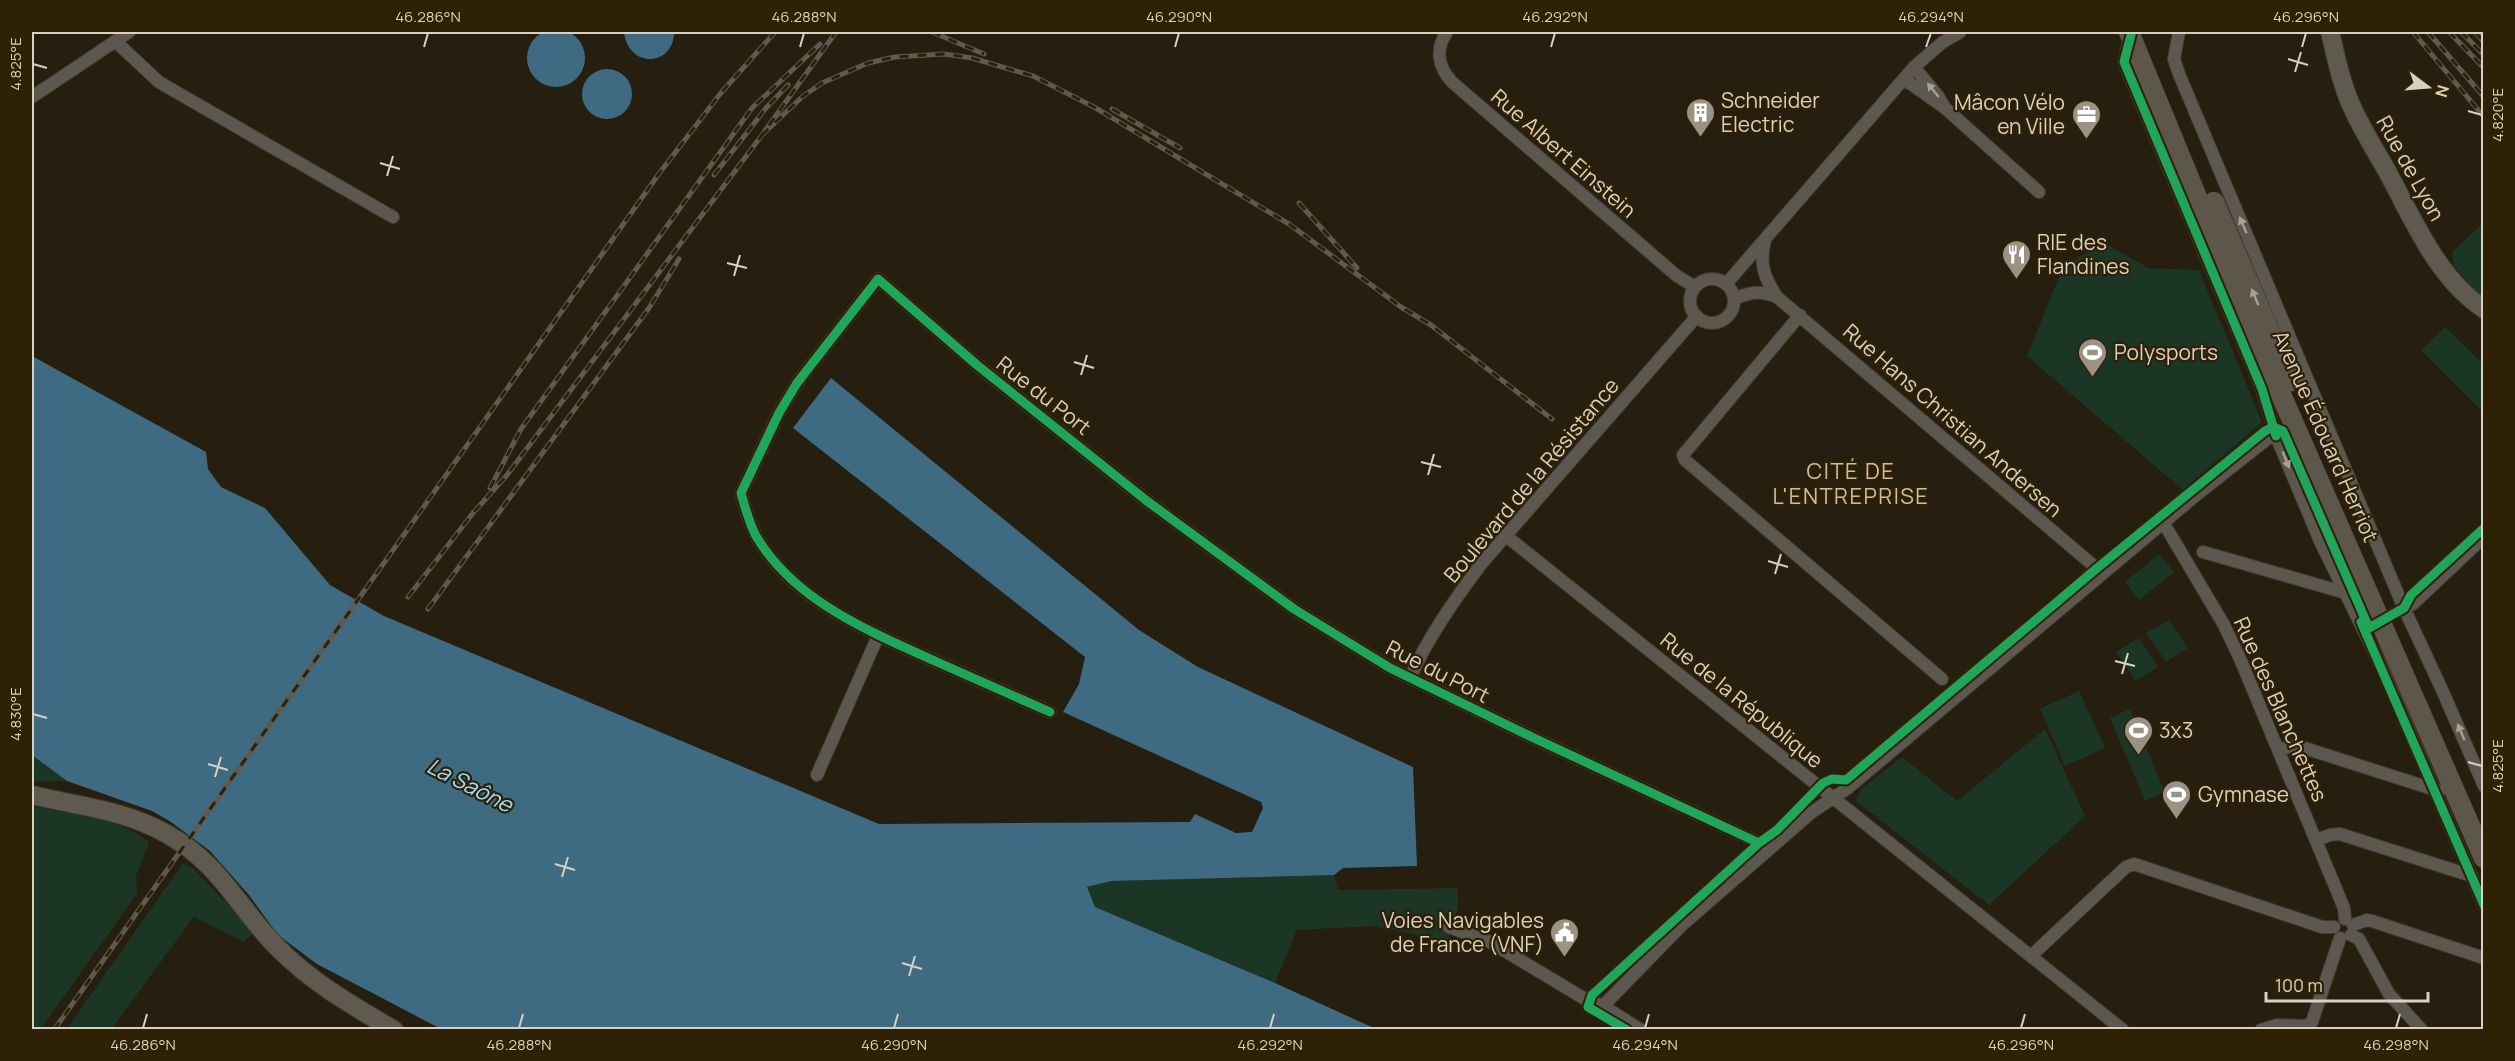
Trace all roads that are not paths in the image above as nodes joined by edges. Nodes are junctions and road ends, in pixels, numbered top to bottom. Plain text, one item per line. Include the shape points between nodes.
1 (129, 32) edge
2 (1447, 32) edge
3 (1960, 32) edge
4 (2179, 32) edge
5 (2330, 32) edge
6 (2134, 33) edge
7 (115, 41) junction
8 (1914, 67) junction
9 (1904, 79) junction
10 (32, 97) edge
11 (1945, 108) junction
12 (2039, 192) dead end
13 (393, 217) dead end
14 (1765, 238) junction
15 (1726, 284) junction
16 (1695, 287) junction
17 (1777, 297) junction
18 (1734, 299) junction
19 (2484, 309) edge
20 (1800, 315) junction
21 (1697, 316) junction
22 (2276, 436) junction
23 (2163, 522) junction
24 (1505, 535) junction
25 (2484, 537) edge
26 (2203, 552) dead end
27 (2101, 574) junction
28 (2346, 593) junction
29 (2404, 608) junction
30 (878, 636) junction
31 (1410, 678) junction
32 (1942, 679) dead end
33 (1050, 712) dead end
34 (2279, 750) junction
35 (817, 775) dead end
36 (2484, 786) edge
37 (2434, 789) junction
38 (32, 795) edge
39 (1834, 799) junction
40 (2316, 840) junction
41 (1760, 843) dead end
42 (2482, 846) edge
43 (2472, 876) junction
44 (2484, 905) edge
45 (1449, 927) dead end
46 (2345, 929) junction
47 (2032, 955) junction
48 (2484, 958) edge
49 (1603, 1006) junction
50 (394, 1029) edge
51 (1641, 1029) edge
52 (2123, 1029) edge
53 (2261, 1029) edge
54 (2422, 1029) edge

1 - 7 street
2 - 16 street, Rue Albert Einstein via 1441,40 1439,59 1443,73 1677,276
3 - 8 street
29 -> 4 street via 2179,74 2174,58
5 - 19 main road, Rue de Lyon via 2352,106 2402,199 2439,264 2467,297
6 - 22 street via 2124,62 2262,389
6 - 42 main road, Avenue Édouard Herriot via 2234,285
7 - 10 street
7 - 13 street via 159,82
8 - 9 street
11 -> 8 street
9 - 11 street
9 - 14 street
11 - 12 street
14 - 15 street
14 - 17 street, Rue Hans Christian Andersen via 1762,273
15 - 16 street via 1713,279
15 - 18 street
16 - 21 street via 1690,300
17 - 18 street, Rue Hans Christian Andersen via 1750,292
17 - 20 street, Rue Hans Christian Andersen
18 - 21 street via 1731,312 1720,321 1706,322
20 - 27 street, Rue Hans Christian Andersen
20 - 32 street via 1686,449 1685,460
21 - 24 street, Boulevard de la Résistance
22 - 23 street via 2271,436
22 -> 28 street
23 - 27 street
23 - 34 street, Rue des Blanchettes via 2224,625
24 - 31 street, Boulevard de la Résistance via 1458,595
24 - 39 street, Rue de la République
25 - 29 street
26 - 28 street
27 - 39 street
28 - 37 street
36 -> 29 street
30 - 31 street, Rue du Port via 808,593 776,561 756,535 741,493 797,383 878,279 978,365 1232,565 1294,609
30 - 33 street, Rue du Port
30 - 35 street
31 - 41 street, Rue du Port
34 - 37 street via 2295,745
34 - 40 street, Rue des Blanchettes
37 - 42 street via 2450,799 2464,829
37 - 43 street
38 - 50 main road via 121,814 175,838 220,876 289,959 311,978
39 - 47 street, Rue de la République
39 - 49 street via 1812,812 1681,926
40 - 43 street via 2340,834
40 - 46 street, Rue des Blanchettes via 2344,908
43 - 44 street
45 - 49 street via 1490,942
46 - 47 street via 2322,927 2134,864 2126,867
46 - 48 street via 2372,921
46 - 53 street via 2312,1022 2306,1026
46 - 54 street, Rue des Blanchettes via 2359,939 2389,994
47 - 52 street, Rue de la République
49 - 51 street

